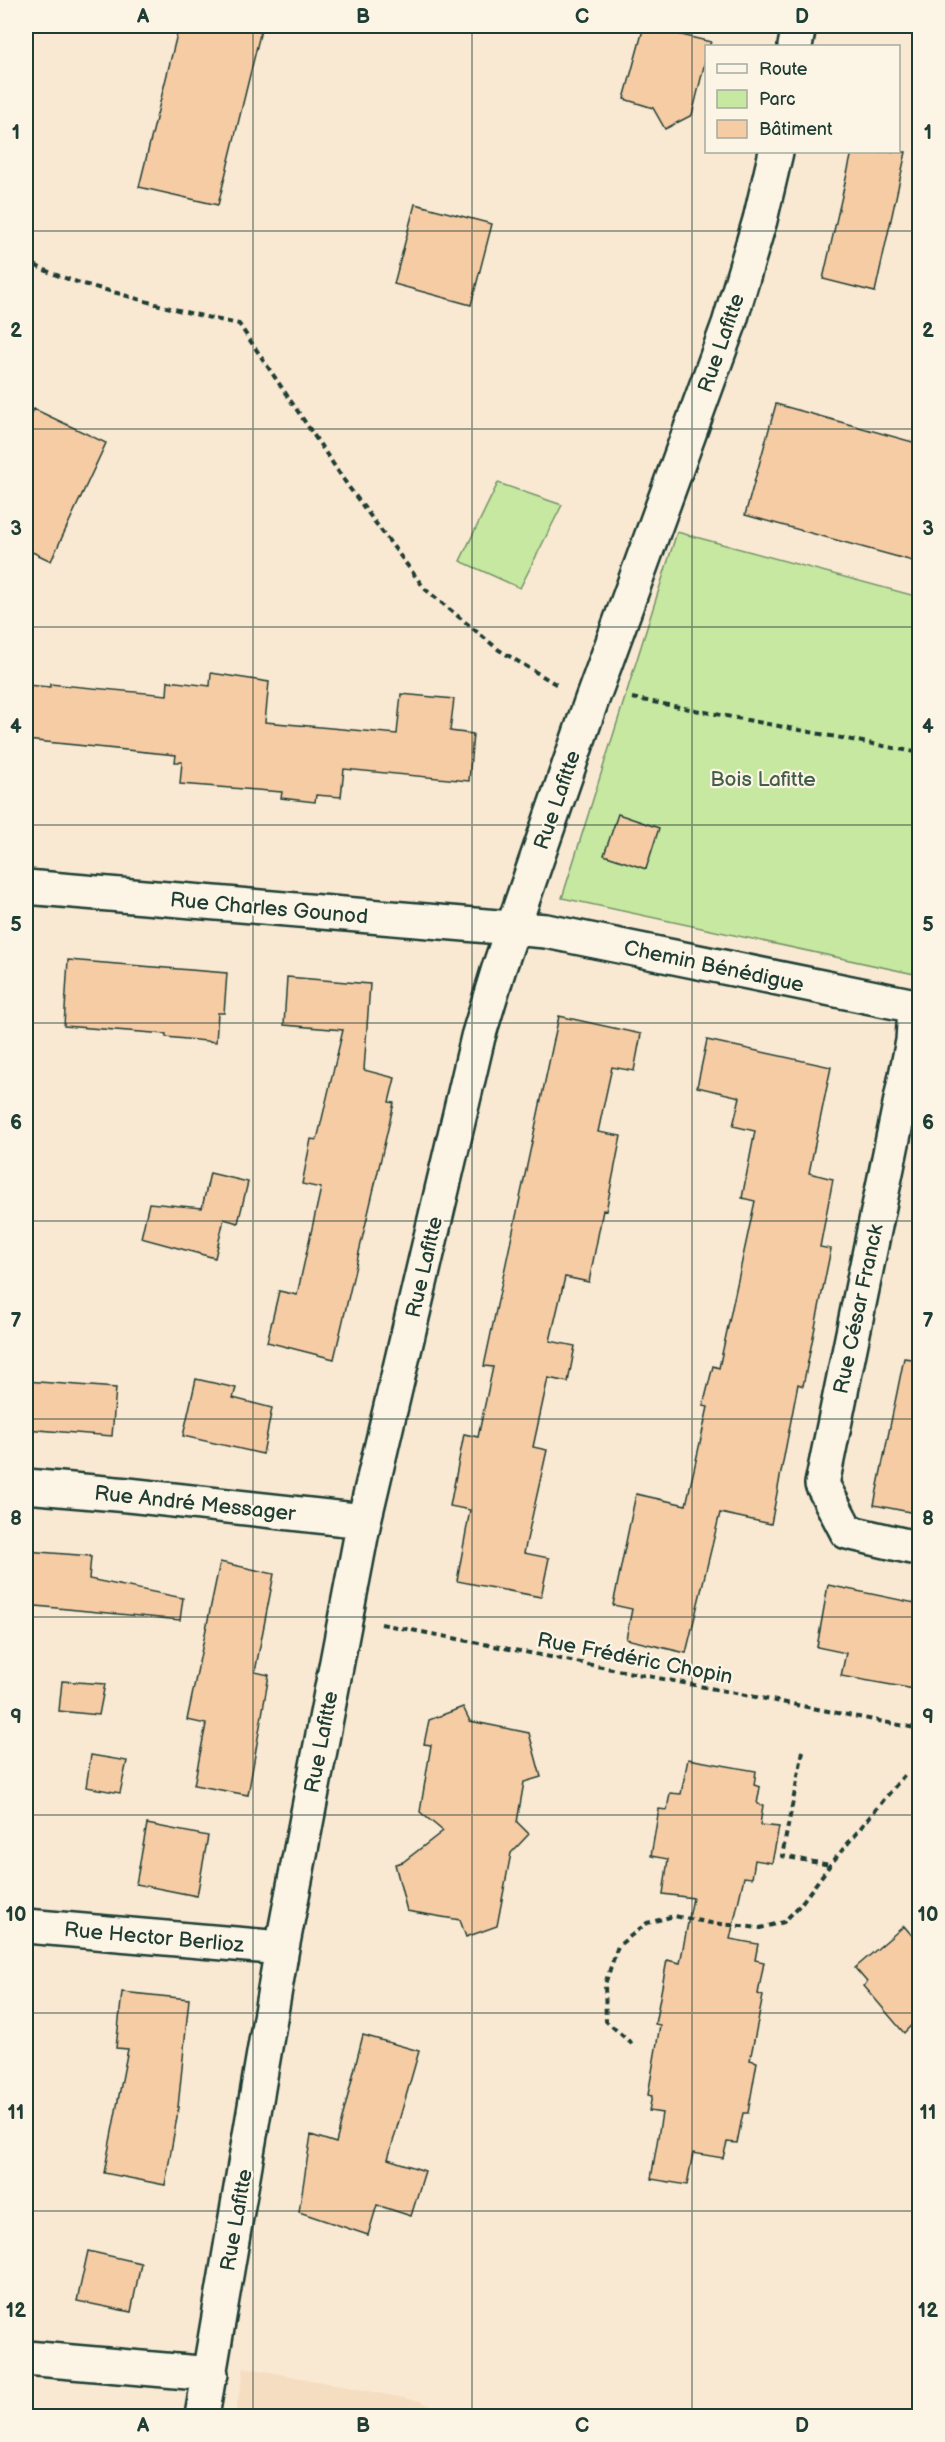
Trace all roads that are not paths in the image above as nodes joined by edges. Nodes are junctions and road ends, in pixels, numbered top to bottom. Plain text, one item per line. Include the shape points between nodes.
1 (799, 26) edge
2 (795, 45) edge
3 (776, 153) edge
4 (26, 887) edge
5 (513, 928) junction
6 (917, 1007) edge
7 (26, 1486) edge
8 (364, 1521) junction
9 (920, 1549) edge
10 (26, 1926) edge
11 (282, 1948) junction
12 (26, 2358) edge
13 (211, 2374) junction
14 (202, 2416) edge

1 - 2 street
3 - 5 street, Rue Lafitte via 729,324
4 - 5 street, Rue Charles Gounod
5 - 6 street, Chemin Bénédigue via 557,933
5 - 8 street, Rue Lafitte via 478,1037
6 - 9 street, Rue César Franck via 822,1484 847,1533
7 - 8 street, Rue André Messager
8 - 11 street, Rue Lafitte
10 - 11 street, Rue Hector Berlioz
11 - 13 street, Rue Lafitte
12 - 13 street
13 - 14 street, Rue Lafitte

